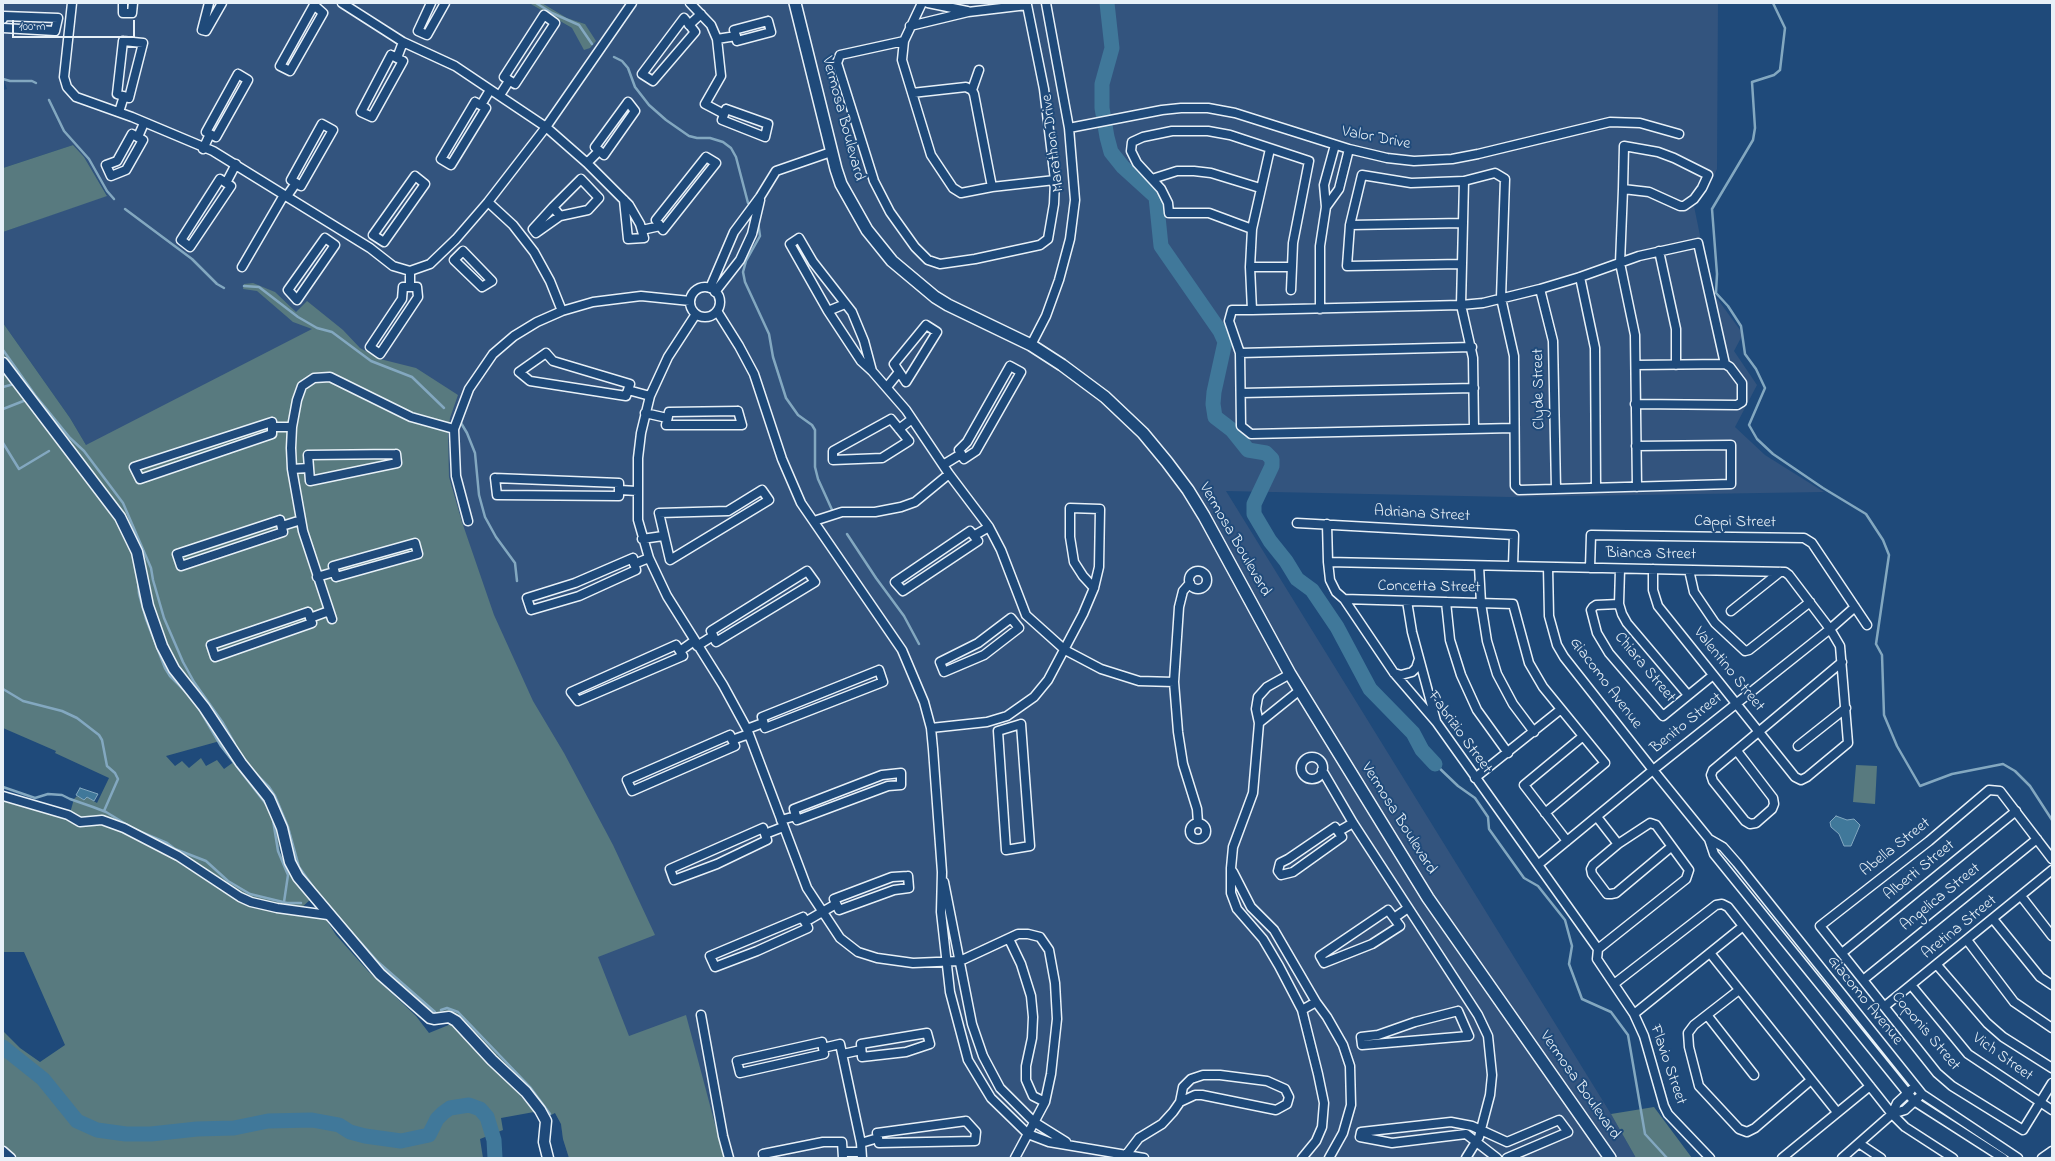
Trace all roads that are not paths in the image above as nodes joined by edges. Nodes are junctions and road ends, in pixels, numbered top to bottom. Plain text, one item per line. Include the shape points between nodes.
1 (72, 3) edge
2 (124, 3) edge
3 (133, 3) edge
4 (209, 3) edge
5 (222, 3) edge
6 (342, 3) edge
7 (432, 3) edge
8 (445, 3) edge
9 (632, 3) edge
10 (690, 3) edge
11 (795, 3) edge
12 (922, 3) edge
13 (928, 3) edge
14 (1046, 3) edge
15 (320, 6) edge
16 (968, 12) junction
17 (701, 14) junction
18 (3, 19) edge
19 (56, 24) junction
20 (689, 25) junction
21 (71, 26) junction
22 (910, 26) junction
23 (3, 28) edge
24 (423, 33) junction
25 (736, 36) dead end
26 (717, 39) junction
27 (904, 41) junction
28 (403, 42) junction
29 (415, 46) junction
30 (397, 58) junction
31 (979, 70) dead end
32 (510, 81) junction
33 (490, 90) junction
34 (972, 90) junction
35 (912, 93) junction
36 (500, 95) junction
37 (124, 96) junction
38 (481, 105) junction
39 (118, 112) junction
40 (724, 114) junction
41 (144, 123) junction
42 (546, 127) junction
43 (1069, 128) junction
44 (210, 134) junction
45 (1679, 134) dead end
46 (138, 137) junction
47 (1335, 145) junction
48 (203, 148) junction
49 (1270, 149) junction
50 (1349, 149) junction
51 (599, 151) junction
52 (831, 152) junction
53 (587, 163) junction
54 (236, 164) junction
55 (601, 177) junction
56 (1152, 179) junction
57 (1055, 180) junction
58 (1464, 181) junction
59 (226, 183) junction
60 (296, 183) junction
61 (992, 187) junction
62 (590, 188) junction
63 (1260, 188) junction
64 (1623, 189) junction
65 (285, 195) junction
66 (760, 197) junction
67 (624, 200) junction
68 (488, 202) junction
69 (553, 207) junction
70 (1326, 207) junction
71 (560, 216) junction
72 (1463, 223) junction
73 (1350, 225) junction
74 (660, 226) junction
75 (336, 228) junction
76 (1252, 229) junction
77 (642, 230) junction
78 (378, 238) junction
79 (330, 242) junction
80 (450, 246) junction
81 (370, 248) junction
82 (1659, 251) junction
83 (459, 256) junction
84 (1620, 263) junction
85 (1462, 264) junction
86 (242, 266) dead end
87 (1250, 267) junction
88 (1291, 267) junction
89 (410, 271) junction
90 (1580, 277) junction
91 (410, 287) junction
92 (1540, 289) junction
93 (713, 290) junction
94 (1291, 290) dead end
95 (1501, 298) junction
96 (690, 301) junction
97 (845, 304) junction
98 (1461, 305) junction
99 (1320, 309) junction
100 (562, 310) junction
101 (1252, 310) junction
102 (717, 311) junction
103 (828, 311) junction
104 (696, 314) junction
105 (1031, 345) junction
106 (1472, 347) junction
107 (1240, 353) junction
108 (3, 363) edge
109 (1725, 364) junction
110 (1636, 365) junction
111 (1676, 365) junction
112 (872, 370) junction
113 (899, 372) junction
114 (887, 387) junction
115 (1474, 388) junction
116 (628, 390) junction
117 (1241, 393) junction
118 (650, 396) junction
119 (1635, 404) junction
120 (645, 413) junction
121 (667, 418) junction
122 (912, 419) junction
123 (272, 428) junction
124 (292, 428) junction
125 (1513, 428) junction
126 (454, 429) junction
127 (899, 429) junction
128 (1474, 429) junction
129 (1636, 446) junction
130 (961, 454) junction
131 (944, 465) junction
132 (308, 468) junction
133 (292, 469) junction
134 (949, 474) junction
135 (1638, 487) junction
136 (1596, 488) junction
137 (1556, 489) junction
138 (620, 490) junction
139 (637, 491) junction
140 (301, 520) junction
141 (468, 521) dead end
142 (814, 521) junction
143 (1297, 523) dead end
144 (1327, 524) junction
145 (282, 526) junction
146 (988, 528) junction
147 (975, 535) junction
148 (663, 536) junction
149 (642, 539) junction
150 (649, 558) junction
151 (1328, 562) junction
152 (634, 564) junction
153 (1479, 566) junction
154 (1513, 566) junction
155 (1548, 567) junction
156 (1590, 568) junction
157 (1620, 569) junction
158 (1653, 570) junction
159 (1689, 570) junction
160 (334, 572) junction
161 (1780, 572) junction
162 (317, 577) junction
163 (1190, 583) dead end
164 (1094, 588) junction
165 (1344, 599) junction
166 (1407, 601) junction
167 (1446, 602) junction
168 (1810, 602) junction
169 (1481, 603) junction
170 (1619, 604) junction
171 (1855, 608) junction
172 (1731, 611) dead end
173 (1026, 615) junction
174 (310, 618) junction
175 (1016, 623) junction
176 (1867, 624) dead end
177 (1830, 629) junction
178 (713, 636) junction
179 (696, 644) junction
180 (1065, 650) junction
181 (680, 651) junction
182 (1419, 659) junction
183 (1842, 662) junction
184 (1394, 673) junction
185 (1290, 674) junction
186 (1712, 676) junction
187 (1174, 682) junction
188 (1300, 690) junction
189 (1688, 695) junction
190 (1735, 703) junction
191 (1846, 708) junction
192 (1560, 710) junction
193 (1007, 716) junction
194 (764, 723) junction
195 (1259, 723) junction
196 (1437, 723) junction
197 (1008, 727) junction
198 (931, 728) junction
199 (1759, 730) junction
200 (748, 731) junction
201 (1534, 732) junction
202 (1582, 737) junction
203 (732, 740) junction
204 (1798, 746) dead end
205 (1737, 751) junction
206 (1508, 753) junction
207 (1322, 770) dead end
208 (1653, 770) junction
209 (1475, 778) junction
210 (3, 796) edge
211 (2016, 810) junction
212 (1545, 813) junction
213 (796, 816) junction
214 (1597, 817) junction
215 (1198, 823) dead end
216 (1352, 823) junction
217 (782, 824) junction
218 (1339, 831) junction
219 (765, 834) junction
220 (1710, 839) junction
221 (2037, 839) junction
222 (1567, 841) junction
223 (1618, 844) junction
224 (1672, 847) junction
225 (2052, 859) edge
226 (1737, 863) junction
227 (1539, 864) junction
228 (1231, 868) junction
229 (1728, 870) junction
230 (2052, 870) edge
231 (942, 872) junction
232 (2021, 896) junction
233 (836, 904) junction
234 (1408, 908) junction
235 (823, 912) junction
236 (328, 915) junction
237 (1394, 918) junction
238 (1994, 919) junction
239 (805, 922) junction
240 (1820, 926) joint
241 (1742, 927) junction
242 (1274, 930) junction
243 (2052, 936) edge
244 (1009, 939) junction
245 (1263, 939) junction
246 (1967, 940) junction
247 (1598, 949) junction
248 (1710, 953) junction
249 (1842, 953) junction
250 (960, 961) junction
251 (946, 962) junction
252 (1937, 964) junction
253 (1863, 980) junction
254 (1614, 984) junction
255 (2052, 985) edge
256 (1911, 986) junction
257 (1739, 990) junction
258 (1316, 1002) junction
259 (1885, 1006) junction
260 (1302, 1010) junction
261 (1634, 1014) junction
262 (701, 1015) dead end
263 (1478, 1015) junction
264 (1707, 1015) junction
265 (1464, 1023) junction
266 (2052, 1028) edge
267 (823, 1048) junction
268 (861, 1050) junction
269 (844, 1054) junction
270 (2052, 1068) edge
271 (1754, 1075) dead end
272 (1811, 1080) junction
273 (2052, 1083) edge
274 (1870, 1086) junction
275 (1915, 1086) junction
276 (1908, 1093) junction
277 (1922, 1094) junction
278 (1914, 1101) junction
279 (1045, 1102) junction
280 (1180, 1102) junction
281 (2040, 1102) junction
282 (2052, 1110) edge
283 (1837, 1112) junction
284 (1892, 1114) junction
285 (1034, 1122) junction
286 (1472, 1126) junction
287 (1481, 1131) junction
288 (1028, 1134) junction
289 (1466, 1134) junction
290 (878, 1138) junction
291 (1476, 1142) junction
292 (1860, 1144) junction
293 (1078, 1148) junction
294 (3, 1151) edge
295 (861, 1151) edge
296 (2052, 1151) edge
297 (843, 1155) edge
298 (1126, 1155) junction
299 (11, 1158) edge
300 (548, 1158) edge
301 (729, 1158) edge
302 (764, 1158) edge
303 (1015, 1158) edge
304 (1144, 1158) edge
305 (1302, 1158) edge
306 (1329, 1158) edge
307 (1466, 1158) edge
308 (1497, 1158) edge
309 (1507, 1158) edge
310 (1610, 1158) edge
311 (1710, 1158) edge
312 (1782, 1158) edge
313 (1842, 1158) edge
314 (1881, 1158) edge
315 (1953, 1158) edge
316 (2003, 1158) edge
317 (2018, 1158) edge
318 (2042, 1158) edge

1 - 21 street
2 - 3 street via 123,13 132,12
4 - 5 street via 202,30 206,32
6 - 28 street
7 - 24 street via 418,31
8 - 24 street via 427,35
9 - 42 street
10 - 17 street
11 - 52 main road, Vermosa Boulevard
12 - 22 street
13 - 16 street
14 - 43 street, Marathon Drive
15 - 15 street via 323,13 290,71 280,66 314,5
16 - 22 street
16 - 57 street via 1027,5 1044,89
17 - 20 street
17 - 26 street via 711,25
18 - 19 street via 4,16 58,18
19 - 21 street
19 - 23 street via 55,31
20 - 20 street via 684,18 642,74 653,82 695,32
21 - 39 street via 64,71 67,87 80,100
22 - 27 street
24 - 29 street
25 - 26 street
26 - 40 street via 721,76 705,104
27 - 35 street via 902,60
27 - 57 street via 840,55 837,63 874,182 890,212 915,248 928,260 940,264 1040,245 1048,239
28 - 29 street
28 - 30 street
29 - 33 street via 455,66
30 - 30 street via 402,61 372,117 361,112 391,55
31 - 34 street
32 - 32 street via 504,77 544,15 555,23 514,84
32 - 36 street
33 - 36 street
33 - 38 street
34 - 35 street via 966,87
34 - 61 street
35 - 61 street via 931,155 953,188 961,193
36 - 42 street
37 - 37 street via 117,94 123,41 143,43 129,98
37 - 39 street
38 - 38 street via 475,102 441,159 451,165 486,108
39 - 41 street
40 - 40 street via 722,120 765,136 768,124 726,109
41 - 46 street
41 - 48 street
42 - 53 street
42 - 68 street
43 - 47 street, Valor Drive via 1181,108 1214,109 1235,113
43 - 105 street, Marathon Drive via 1075,200 1070,239 1046,316
44 - 44 street via 206,132 238,74 248,80 216,137
44 - 48 street
45 - 50 street, Valor Drive via 1640,123 1610,122 1452,159 1387,158
46 - 46 street via 143,140 126,170 111,176 106,165 117,160 132,134
47 - 50 street, Valor Drive
47 - 70 street via 1324,185
48 - 54 street
49 - 56 street via 1208,130 1185,130 1143,137 1132,142 1131,151 1137,163
49 - 63 street
49 - 88 street via 1309,161 1295,224
50 - 70 street via 1339,189
51 - 51 street via 595,147 628,102 635,111 604,155
51 - 53 street
52 - 66 street via 776,171
52 - 105 main road, Vermosa Boulevard via 841,184 857,214 892,261 920,286 948,305
53 - 55 street
54 - 59 street
54 - 65 street
55 - 62 street
55 - 67 street
56 - 63 street via 1177,171 1211,172
56 - 76 street via 1162,189 1169,213 1209,213
57 - 61 street
58 - 72 street
58 - 73 street via 1411,183 1362,175
58 - 95 street via 1495,173 1505,179
59 - 59 street via 220,179 181,240 190,248 231,186
60 - 60 street via 290,180 322,124 332,130 301,186
60 - 65 street
62 - 69 street via 580,179
62 - 71 street via 599,198 588,210
63 - 76 street
64 - 64 street via 1649,192 1684,206 1694,199 1708,175 1658,152 1624,146
64 - 84 street
65 - 75 street
65 - 86 street
66 - 93 street via 734,232
66 - 93 street via 752,234 740,260
67 - 77 street via 633,211
67 - 77 street via 628,239 644,238
68 - 80 street
68 - 100 street via 513,225 534,252
69 - 71 street
69 - 71 street via 533,229 536,233
70 - 99 street via 1320,246
72 - 73 street
72 - 85 street
73 - 85 street via 1347,266
74 - 74 street via 656,220 706,157 716,163 663,230
74 - 77 street
75 - 79 street
75 - 81 street
76 - 87 street
78 - 78 street via 373,234 415,176 425,184 384,242
78 - 81 street
79 - 79 street via 325,238 288,290 296,300 335,245
80 - 83 street
80 - 89 street via 430,264
81 - 89 street via 393,266
82 - 84 street
82 - 109 street via 1698,243
82 - 111 street via 1676,329
83 - 83 street via 454,260 482,287 492,281 463,251
84 - 90 street
84 - 110 street via 1635,335
85 - 98 street
87 - 88 street
87 - 101 street
88 - 94 street
89 - 91 street
90 - 92 street
90 - 136 street via 1595,348
91 - 91 street via 403,287 402,299 370,347 380,354 418,297 417,287
92 - 95 street
92 - 137 street, Clyde Street via 1553,341
93 - 96 street via 697,290
93 - 102 street via 720,304
95 - 98 street
95 - 125 street via 1514,356
96 - 100 street via 657,296 624,296
96 - 104 street via 692,311
97 - 103 street
97 - 103 street via 813,262 800,238 790,244
97 - 112 street via 852,312 864,341
98 - 99 street
98 - 106 street
99 - 101 street
100 - 126 street via 525,328 493,354 469,389
101 - 107 street via 1232,310 1229,321
102 - 104 street via 704,317
102 - 142 street via 754,374 782,459 801,503
103 - 112 street via 861,361
104 - 118 street via 668,357
105 - 185 main road, Vermosa Boulevard via 1105,397 1167,462 1204,516
106 - 107 street
106 - 115 street
107 - 117 street
108 - 236 street via 120,517 137,552 144,592 157,635 174,670 204,707 241,763 264,790 278,818 293,869
109 - 111 street
109 - 119 street via 1742,383 1742,402 1737,405
110 - 111 street
110 - 119 street
112 - 114 street
113 - 113 street via 906,382 937,332 926,325 894,364
113 - 114 street
114 - 122 street
115 - 117 street
115 - 128 street
116 - 116 street via 630,384 553,361 546,353 519,372 530,381 626,396
116 - 118 street
117 - 128 street via 1241,426 1251,434
118 - 120 street
119 - 129 street
120 - 121 street
120 - 139 street via 638,452
121 - 121 street via 666,425 742,425 738,411 669,412
122 - 127 street
122 - 131 street
123 - 123 street via 272,434 140,479 134,467 272,422
123 - 124 street
124 - 126 street via 296,400 302,386 310,380 324,376 411,417
124 - 133 street
125 - 128 street
125 - 137 street via 1515,486 1519,490
126 - 141 street via 456,476
127 - 127 street via 891,419 833,451 833,460 882,458 908,441
129 - 135 street
129 - 135 street via 1731,445 1731,484
130 - 130 street via 964,459 976,451 1021,372 1010,366 967,442 959,450
130 - 131 street
131 - 134 street
132 - 132 street via 310,481 397,463 396,454 308,455
132 - 133 street
133 - 140 street
134 - 142 street via 915,502 901,508 874,512 842,512
134 - 146 street
135 - 136 street
136 - 137 street
138 - 138 street via 619,483 495,478 497,494 619,496
138 - 139 street
139 - 149 street via 638,520
140 - 145 street
140 - 162 street
142 - 198 street via 902,650 924,702
143 - 144 street, Adriana Street
144 - 151 street, Fabrizio Street
144 - 154 street, Adriana Street via 1514,535
145 - 145 street via 280,520 177,554 181,566 283,532
146 - 147 street
146 - 173 street via 1001,550
147 - 147 street via 970,531 895,582 903,591 978,541
148 - 148 street via 670,560 769,500 762,490 728,511 659,513
148 - 149 street
149 - 150 street
150 - 152 street
150 - 179 street via 657,578
151 - 153 street, Bianca Street
151 - 165 street, Fabrizio Street via 1330,580 1336,592
152 - 152 street via 636,570 579,596 531,610 527,598 633,558
153 - 154 street, Bianca Street
153 - 169 street
154 - 155 street, Bianca Street
155 - 156 street, Bianca Street
155 - 208 street, Giacomo Avenue via 1549,616 1557,644 1564,657
156 - 157 street, Bianca Street
156 - 171 street, Cappi Street via 1591,535 1804,538 1812,543
157 - 158 street, Bianca Street
157 - 170 street
158 - 159 street, Bianca Street
158 - 186 street, Valentino Street via 1653,590 1658,606
159 - 161 street, Bianca Street
159 - 168 street via 1694,592 1715,623 1746,651
160 - 160 street via 336,578 418,554 415,543 333,566
160 - 162 street
161 - 168 street via 1789,575
161 - 172 street
162 - 174 street via 330,615
163 - 187 street via 1183,591 1179,607
164 - 164 street via 1099,567 1100,509 1070,508 1070,537 1074,562
164 - 180 street
165 - 166 street, Concetta Street
165 - 184 street, Fabrizio Street
166 - 167 street, Concetta Street
166 - 182 street
167 - 169 street, Concetta Street
167 - 206 street via 1450,640 1461,675 1477,710
168 - 177 street
169 - 192 street, Concetta Street via 1513,604 1530,663
169 - 201 street via 1487,641 1497,674 1513,704
170 - 189 street via 1627,623
170 - 189 street, Chiara Street via 1596,605 1591,610 1597,633 1609,653 1663,716
171 - 176 street, Cappi Street
171 - 177 street, Benito Street
173 - 175 street
173 - 180 street
174 - 174 street via 308,612 211,645 216,657 312,623
175 - 175 street via 1019,628 984,655 944,672 940,662 978,643 1011,618
177 - 183 street via 1840,646
177 - 190 street, Benito Street
178 - 178 street via 711,631 807,571 815,582 716,642
178 - 179 street
179 - 181 street
179 - 200 street via 723,685
180 - 187 street via 1101,668 1139,681
180 - 193 street via 1048,680 1034,697
181 - 181 street via 683,656 578,701 571,692 676,645
182 - 184 street via 1412,672 1401,675
182 - 196 street
183 - 191 street
183 - 199 street
184 - 196 street, Fabrizio Street
185 - 188 main road, Vermosa Boulevard
185 - 195 street via 1267,687 1258,697 1256,709
186 - 189 street, Chiara Street
186 - 190 street, Valentino Street
187 - 215 street via 1183,764 1197,809
188 - 195 street
188 - 310 main road, Vermosa Boulevard via 1428,898
190 - 199 street, Valentino Street
190 - 208 street, Benito Street
191 - 199 street, Valentino Street via 1848,743 1801,780 1795,777
191 - 204 street
192 - 201 street
192 - 202 street
193 - 197 street
193 - 198 street via 987,722
194 - 194 street via 762,717 879,670 883,682 766,728
194 - 200 street
195 - 228 street via 1253,792 1233,847
196 - 209 street, Fabrizio Street
197 - 197 street via 998,731 1006,850 1030,846 1021,724
198 - 231 street
199 - 205 street
200 - 203 street
200 - 217 street
201 - 206 street
202 - 212 street via 1524,785
202 - 212 street via 1604,763
203 - 203 street via 734,746 632,791 627,780 730,735
205 - 205 street via 1713,770 1711,775 1713,781 1750,824 1772,809 1773,798
206 - 209 street
207 - 216 street
208 - 214 street, Benito Street
208 - 220 street, Giacomo Avenue
209 - 227 street, Fabrizio Street
210 - 236 street via 68,815 80,822 102,820 124,828 178,856 240,897 252,902
211 - 221 street
211 - 240 street, Abella Street via 2000,791 1989,790
211 - 249 street, Alberti Street
212 - 222 street
213 - 213 street via 797,820 888,786 901,785 901,774 882,775 794,809
213 - 217 street
214 - 222 street, Benito Street
214 - 223 street
216 - 218 street
216 - 234 street
217 - 219 street
217 - 235 street via 807,888
218 - 218 street via 1335,827 1281,862 1280,875 1293,872 1342,837
219 - 219 street via 762,828 670,869 674,880 717,864 767,840
220 - 226 street, Giacomo Avenue via 1723,847
220 - 229 street, Giacomo Avenue via 1714,854
221 - 225 street
221 - 253 street, Angelica Street
222 - 227 street, Benito Street
223 - 224 street via 1650,823 1656,825
223 - 224 street via 1591,869 1607,894 1616,893
224 - 247 street via 1689,870 1686,879
226 - 229 street
226 - 275 street, Giacomo Avenue
227 - 247 street, Fabrizio Street
228 - 242 street via 1251,907
228 - 245 street via 1232,893 1237,909
229 - 276 street, Giacomo Avenue
230 - 232 street, Aretina Street
231 - 250 street
231 - 251 street via 941,912
232 - 238 street, Aretina Street
232 - 243 street
233 - 233 street via 834,899 841,896 892,877 908,876 909,888 894,890 838,910
233 - 235 street
234 - 237 street
234 - 263 street
235 - 239 street
235 - 251 street via 840,938 858,952 877,958 914,963
236 - 300 street via 370,964 391,984 430,1018 449,1017 456,1021 526,1092 546,1121 544,1142
237 - 237 street via 1388,910 1320,956 1324,963 1372,944 1400,926
238 - 246 street, Aretina Street
238 - 255 street via 2040,977
239 - 239 street via 808,928 715,967 710,956 803,917
240 - 249 street, Coponis Street
241 - 248 street
241 - 254 street via 1728,907 1716,905
241 - 274 street
242 - 245 street
242 - 258 street
244 - 250 street
244 - 279 street via 1031,996 1032,1038 1026,1080 1033,1096
244 - 279 street via 1018,934 1040,937 1049,950 1055,983 1057,1019
245 - 260 street
246 - 252 street, Aretina Street
246 - 266 street via 2014,1002
247 - 254 street, Flavio Street via 1597,959
248 - 257 street
248 - 261 street
249 - 253 street, Coponis Street
250 - 251 street
250 - 285 street via 972,1024 983,1056 1000,1088
251 - 288 street via 950,992 968,1060 991,1098
252 - 256 street, Aretina Street
252 - 270 street via 1987,1023 2003,1037
253 - 259 street, Coponis Street
254 - 261 street, Flavio Street
256 - 259 street, Aretina Street
256 - 281 street, Vich Street via 1968,1054
257 - 264 street
257 - 272 street
258 - 260 street
258 - 306 street via 1343,1045 1352,1081 1351,1105 1343,1133
259 - 281 street, Coponis Street via 1937,1073 1952,1086 2023,1130
260 - 305 street via 1324,1103 1322,1127 1316,1141
261 - 311 street, Flavio Street via 1644,1036 1668,1114
262 - 301 street
263 - 265 street
263 - 287 street via 1488,1036 1492,1075
264 - 271 street
264 - 272 street via 1688,1033 1699,1086 1739,1129 1747,1132 1755,1128
265 - 265 street via 1458,1011 1378,1035 1361,1037 1362,1046 1469,1036
267 - 267 street via 822,1042 737,1061 740,1073 824,1054
267 - 269 street via 840,1044
268 - 268 street via 861,1044 927,1033 930,1044 906,1052 862,1057
268 - 269 street
269 - 295 street
272 - 283 street
273 - 281 street, Coponis Street
274 - 283 street
274 - 284 street
275 - 276 street
275 - 277 street, Giacomo Avenue
276 - 278 street, Giacomo Avenue
276 - 284 street via 1897,1103
277 - 278 street
277 - 317 street, Giacomo Avenue
278 - 284 street via 1905,1110
278 - 316 street, Giacomo Avenue
279 - 285 street
280 - 280 street via 1195,1095 1276,1110 1287,1104 1289,1097 1285,1089 1268,1081 1203,1075 1191,1079 1183,1087
280 - 298 street via 1162,1124 1139,1138
281 - 282 street, Vich Street
283 - 312 street
284 - 292 street
284 - 315 street via 1905,1127
285 - 288 street
285 - 293 street via 1055,1137
286 - 287 street
286 - 289 street
286 - 289 street via 1451,1122 1361,1132 1360,1137 1392,1143
287 - 291 street
287 - 309 street via 1507,1142 1560,1120 1568,1132
288 - 293 street
288 - 303 street
289 - 291 street
290 - 290 street via 879,1143 975,1141 976,1132 966,1121 878,1133
290 - 295 street
291 - 307 street
291 - 308 street
292 - 313 street
292 - 314 street
293 - 298 street
294 - 299 street
295 - 297 street
296 - 318 street
297 - 302 street via 842,1142 823,1142 763,1154
298 - 304 street

